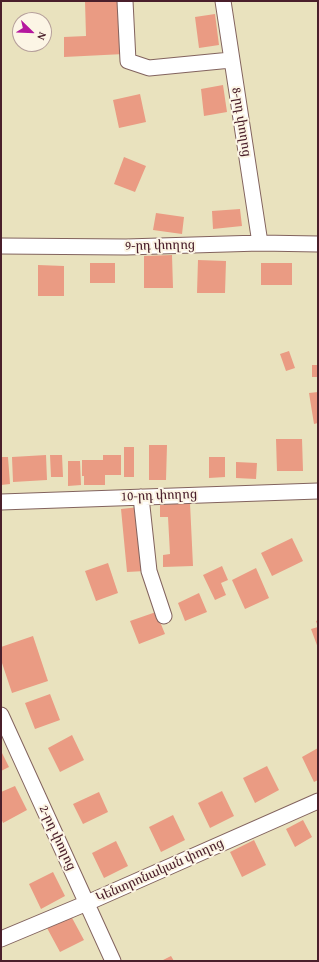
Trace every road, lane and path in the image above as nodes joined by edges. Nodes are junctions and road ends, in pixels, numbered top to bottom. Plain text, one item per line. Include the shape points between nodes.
1 (125, 1) edge
2 (223, 1) edge
3 (231, 60) junction
4 (260, 243) junction
5 (318, 244) edge
6 (1, 246) edge
7 (318, 491) edge
8 (141, 497) junction
9 (1, 502) edge
10 (164, 616) dead end
11 (1, 715) edge
12 (318, 801) edge
13 (87, 903) junction
14 (1, 939) edge
15 (113, 961) edge

1 - 3 street via 128,61 149,68
2 - 3 street, 8-րդ փողոց
3 - 4 street, 8-րդ փողոց
4 - 5 street, 9-րդ փողոց
4 - 6 street, 9-րդ փողոց via 126,247
7 - 8 street, 10-րդ փողոց
8 - 9 street, 10-րդ փողոց
8 - 10 street via 149,571
11 - 13 street, 2-րդ փողոց
12 - 13 street, Կենտրոնական փողոց
13 - 14 street, Կենտրոնական փողոց
13 - 15 street, 2-րդ փողոց

